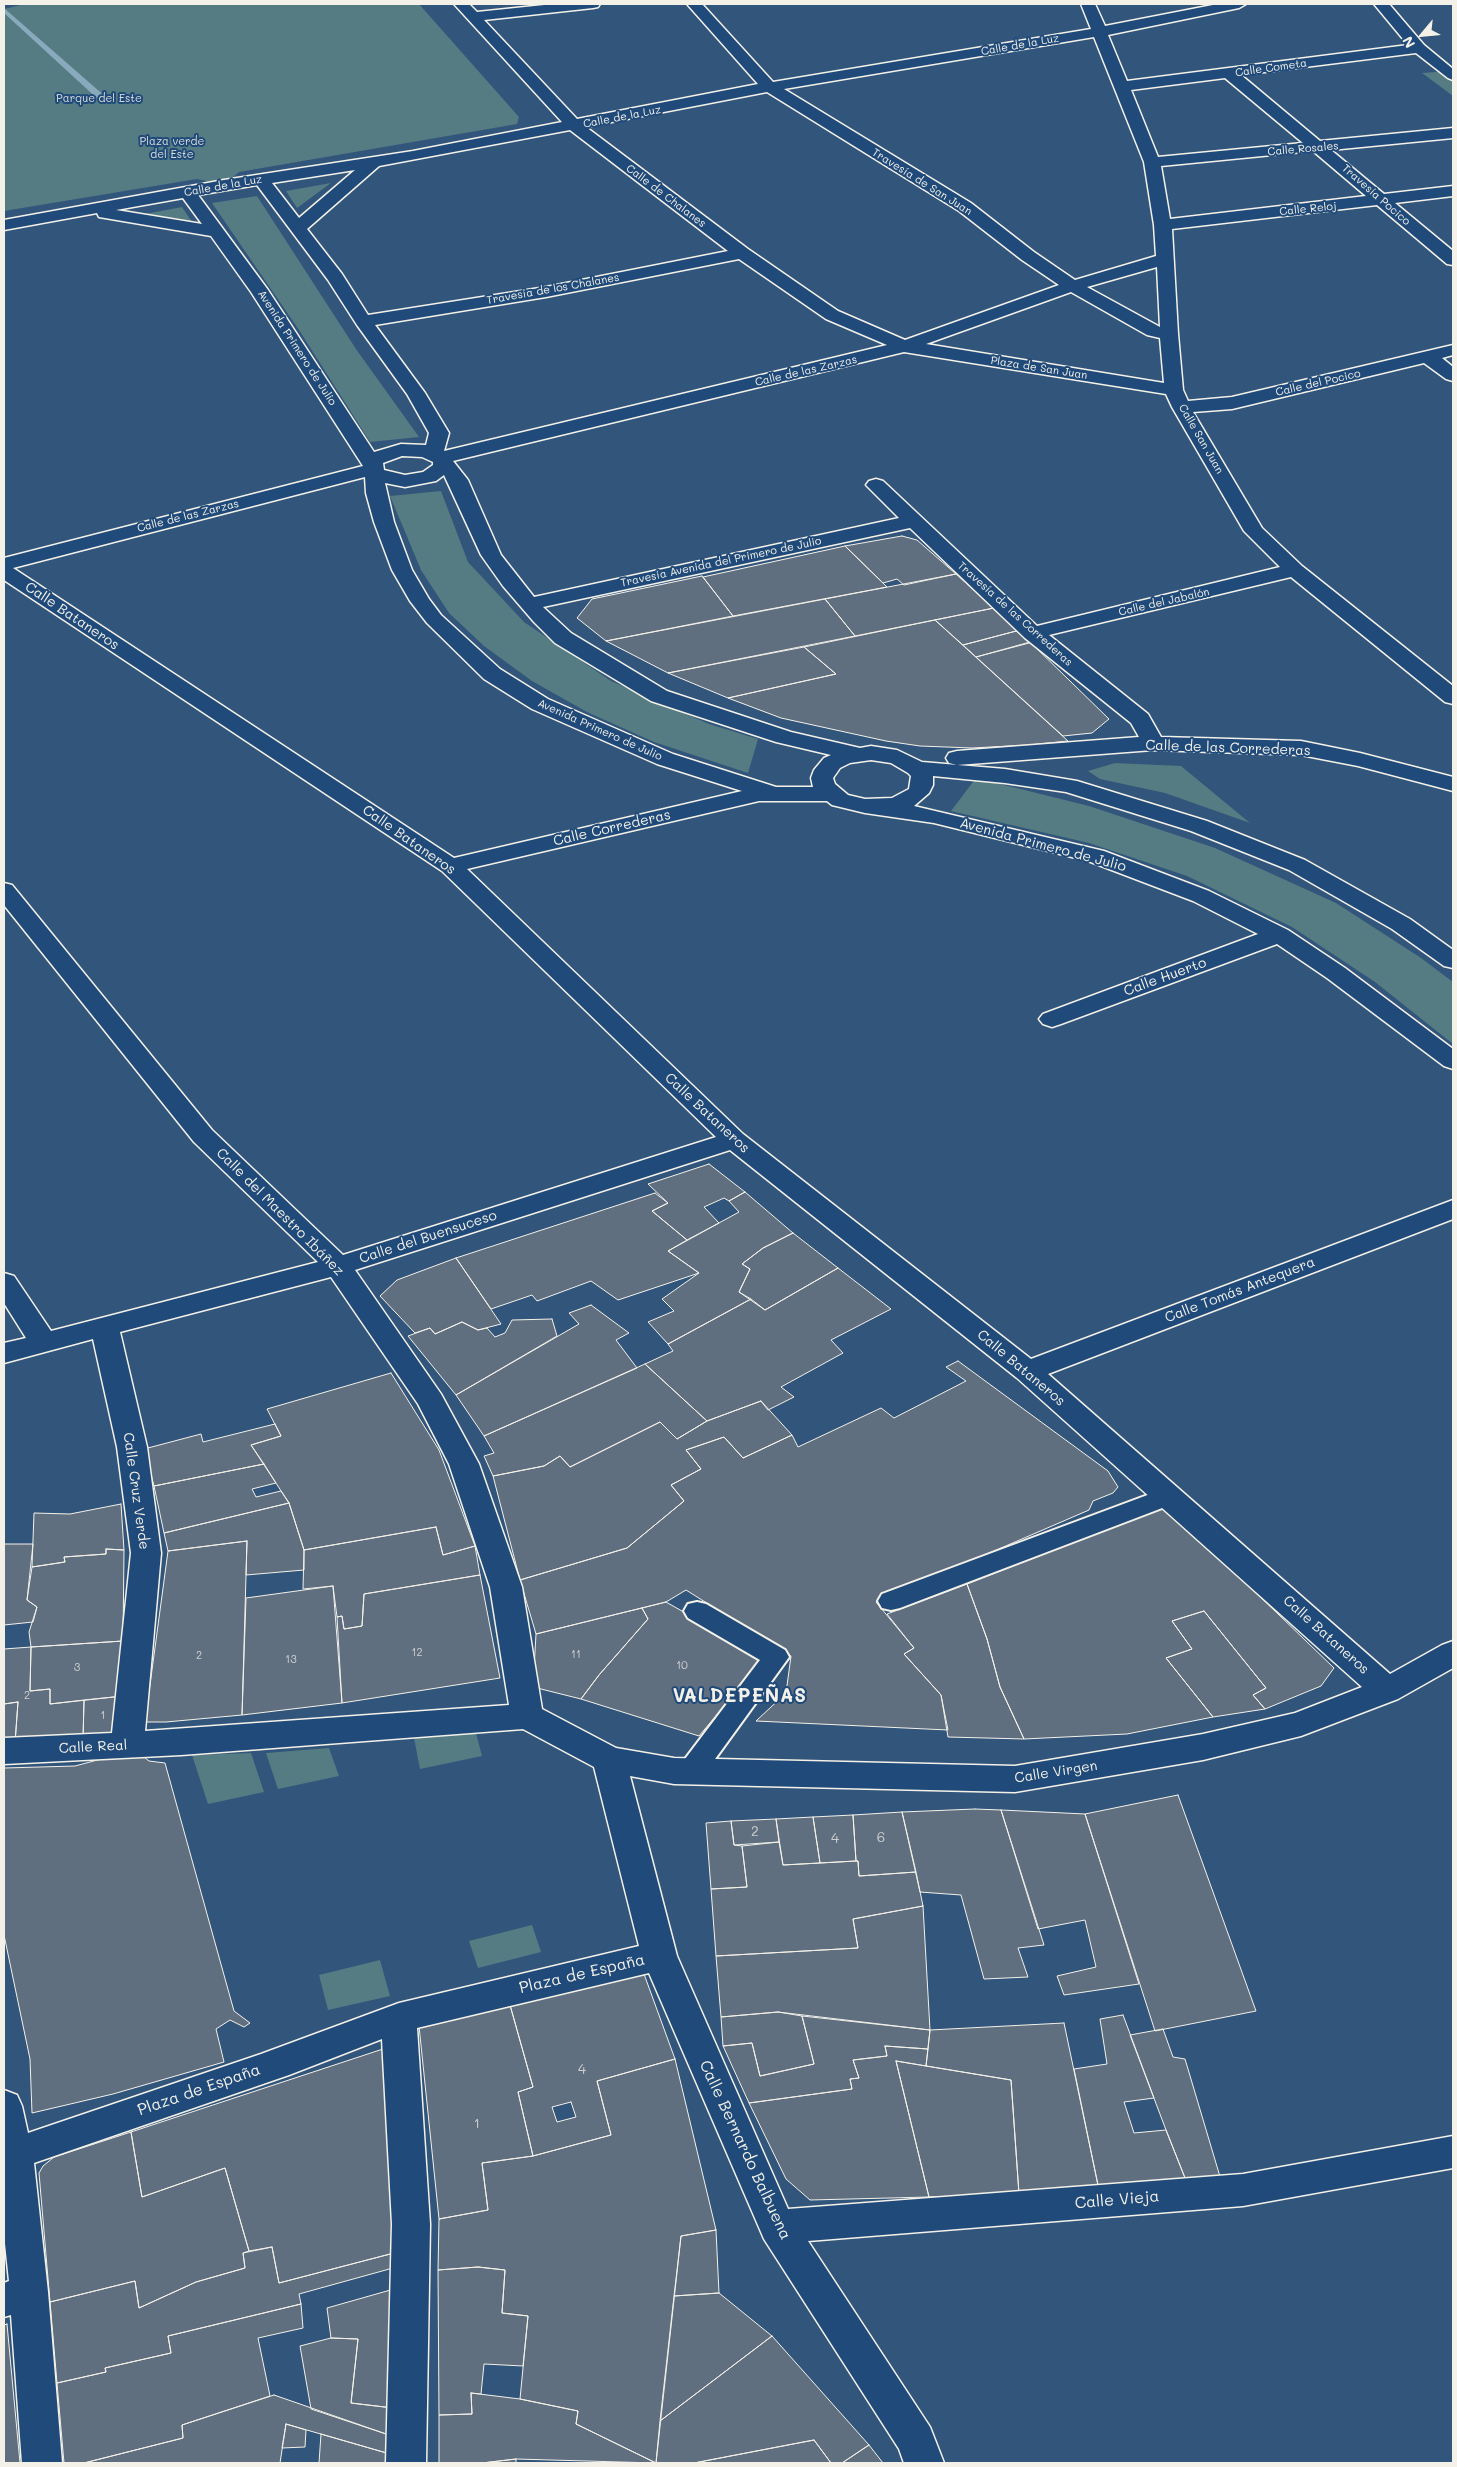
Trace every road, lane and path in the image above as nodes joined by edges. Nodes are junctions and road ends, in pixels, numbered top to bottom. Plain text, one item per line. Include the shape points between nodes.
1 (461, 4) edge
2 (593, 4) edge
3 (694, 4) edge
4 (1088, 4) edge
5 (1239, 4) edge
6 (1381, 4) edge
7 (472, 17) junction
8 (1099, 32) junction
9 (1419, 48) junction
10 (1450, 71) edge
11 (1229, 73) junction
12 (1122, 86) junction
13 (768, 87) junction
14 (574, 126) junction
15 (1453, 133) edge
16 (1320, 147) junction
17 (374, 162) junction
18 (1152, 162) junction
19 (261, 179) junction
20 (1453, 191) edge
21 (187, 192) junction
22 (1381, 201) junction
23 (86, 210) junction
24 (4, 225) edge
25 (1163, 225) junction
26 (299, 227) junction
27 (217, 232) junction
28 (742, 253) junction
29 (1165, 259) junction
30 (1453, 260) edge
31 (1072, 286) junction
32 (363, 321) junction
33 (1169, 334) junction
34 (904, 346) junction
35 (1453, 350) edge
36 (1428, 357) junction
37 (1453, 375) edge
38 (1174, 390) junction
39 (1182, 408) junction
40 (439, 458) junction
41 (374, 469) junction
42 (876, 484) dead end
43 (912, 521) junction
44 (4, 564) edge
45 (1295, 570) junction
46 (4, 571) edge
47 (529, 604) junction
48 (1033, 633) junction
49 (1453, 697) edge
50 (1153, 743) junction
51 (1063, 751) junction
52 (858, 754) junction
53 (913, 765) junction
54 (1453, 784) edge
55 (1069, 786) junction
56 (774, 794) junction
57 (830, 794) junction
58 (879, 807) junction
59 (450, 866) junction
60 (4, 890) edge
61 (1279, 935) junction
62 (1453, 961) edge
63 (1052, 1019) dead end
64 (1453, 1061) edge
65 (734, 1140) junction
66 (1453, 1209) edge
67 (338, 1266) junction
68 (4, 1282) edge
69 (105, 1328) junction
70 (44, 1343) junction
71 (4, 1353) edge
72 (1027, 1371) junction
73 (1169, 1496) junction
74 (891, 1601) dead end
75 (697, 1611) dead end
76 (1453, 1653) edge
77 (1387, 1690) junction
78 (527, 1716) junction
79 (127, 1745) junction
80 (4, 1752) edge
81 (609, 1760) junction
82 (692, 1770) junction
83 (659, 1956) junction
84 (400, 2018) junction
85 (4, 2106) edge
86 (1453, 2152) edge
87 (14, 2154) junction
88 (777, 2227) junction
89 (17, 2296) edge
90 (42, 2463) edge
91 (406, 2463) edge
92 (924, 2463) edge

1 - 7 street, Calle de Chalanes
2 - 7 street
3 - 13 street, Travesía de San Juan
4 - 8 street, Calle San Juan
5 - 8 street, Calle de la Luz
6 - 9 street
7 - 14 street, Calle de Chalanes
8 - 12 street, Calle San Juan
8 - 13 street, Calle de la Luz
9 - 10 street
9 - 11 street, Calle Cometa
11 - 12 street, Calle Cometa
11 - 16 street, Travesía Pocico
12 - 18 street, Calle San Juan
13 - 14 street, Calle de la Luz
13 - 31 street, Travesía de San Juan via 965,208
14 - 17 street, Calle de la Luz
14 - 28 street, Calle de Chalanes
15 - 16 street, Calle Rosales
16 - 18 street, Calle Rosales
16 - 22 street, Travesía Pocico
17 - 19 street, Calle de la Luz
17 - 26 street
18 - 25 street, Calle San Juan
19 - 21 street, Calle de la Luz
19 - 26 street
20 - 22 street, Calle Reloj
21 - 23 street, Calle de la Luz
21 - 27 street, Avenida Primero de Julio
22 - 25 street, Calle Reloj
22 - 30 street, Travesía Pocico
23 - 24 street, Calle de la Luz
23 - 27 street
25 - 29 street, Calle San Juan
26 - 32 street
27 - 41 street, Avenida Primero de Julio via 259,290
28 - 32 street, Travesía de los Chalanes via 546,292
28 - 34 street, Calle de Chalanes via 832,314
29 - 31 street, Calle de las Zarzas
29 - 33 street, Calle San Juan
31 - 33 street, Travesía de San Juan via 1153,332
31 - 34 street, Calle de las Zarzas
32 - 40 street via 416,393 438,433
33 - 38 street, Calle San Juan
34 - 38 street, Plaza de San Juan
34 - 40 street, Calle de las Zarzas
35 - 36 street, Calle del Pocico
36 - 37 street
36 - 39 street, Calle del Pocico via 1232,403
38 - 39 street, Calle San Juan
39 - 45 street, Calle San Juan via 1254,531
40 - 41 street via 413,449 396,451 374,461
40 - 41 street via 442,467 438,473 418,480 392,480
40 - 47 street via 458,480 491,555
41 - 44 street, Calle de las Zarzas
41 - 56 street, Avenida Primero de Julio via 384,522 402,570 434,619 492,674 540,704 656,756
42 - 43 street, Travesía de las Correderas
43 - 47 street, Travesía Avenida del Primero de Julio
43 - 48 street, Travesía de las Correderas
45 - 48 street, Calle del Jabalón
45 - 49 street, Calle San Juan
46 - 59 street, Calle Bataneros
47 - 52 street via 563,638 658,696 784,737
48 - 50 street, Travesía de las Correderas via 1140,719
50 - 51 street, Calle de las Correderas
50 - 54 street, Calle de las Correderas via 1301,748
51 - 53 street, Calle de las Correderas
51 - 55 street
52 - 53 street via 885,754
52 - 57 street via 832,763 825,770 822,778
53 - 55 street
53 - 58 street via 922,776 918,793 908,800
55 - 62 street via 1199,826 1297,865 1401,924
56 - 57 street, Avenida Primero de Julio
56 - 59 street, Calle Correderas via 759,794
57 - 58 street, Avenida Primero de Julio via 851,804
58 - 61 street, Avenida Primero de Julio via 934,816 1096,856 1201,896
59 - 65 street, Calle Bataneros
60 - 67 street, Calle del Maestro Ibáñez via 203,1136
61 - 63 street, Calle Huerto
61 - 64 street, Avenida Primero de Julio via 1336,973
65 - 67 street, Calle del Buensuceso
65 - 72 street, Calle Bataneros
66 - 72 street, Calle Tomás Antequera
67 - 69 street, Calle del Buensuceso
67 - 78 street, Calle del Maestro Ibáñez via 430,1401 464,1464 506,1587
68 - 70 street
69 - 70 street, Calle del Buensuceso
69 - 79 street, Calle Cruz Verde via 132,1447 146,1553
70 - 71 street, Calle del Buensuceso
72 - 73 street, Calle Bataneros
73 - 74 lane
73 - 77 street, Calle Bataneros
75 - 82 lane via 776,1657
76 - 77 street, Calle Virgen
77 - 82 street, Calle Virgen via 1301,1724 1203,1747 1015,1779
78 - 79 street, Calle Real
78 - 81 street
79 - 80 street, Calle Real
81 - 82 street, Calle Virgen via 674,1771
81 - 83 street, Plaza de España
83 - 84 street, Plaza de España
83 - 88 street, Calle Bernardo Balbuena
84 - 87 street, Plaza de España
84 - 91 street via 410,2224
85 - 87 street
86 - 88 street, Calle Vieja via 1243,2190
87 - 89 street
88 - 92 street, Calle Bernardo Balbuena via 916,2440
89 - 90 street

